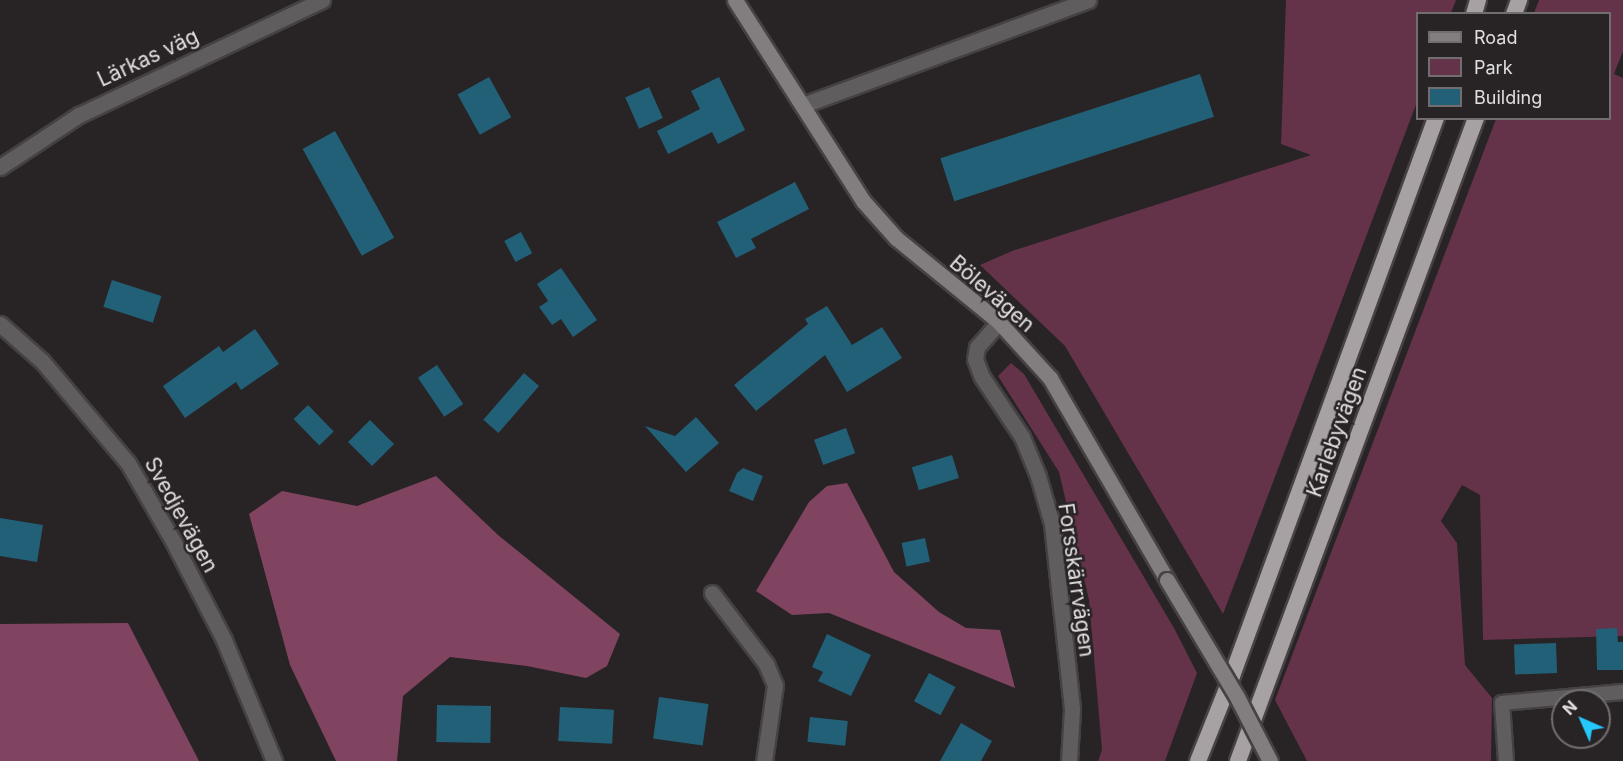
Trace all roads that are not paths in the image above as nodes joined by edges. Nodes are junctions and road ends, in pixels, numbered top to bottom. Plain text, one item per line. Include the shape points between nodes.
1 (322, 0) edge
2 (735, 0) edge
3 (1088, 0) edge
4 (802, 105) junction
5 (1435, 120) edge
6 (1475, 120) edge
7 (0, 166) edge
8 (999, 322) junction
9 (0, 324) edge
10 (712, 593) dead end
11 (1623, 692) edge
12 (274, 761) edge
13 (764, 761) edge
14 (1069, 761) edge
15 (1198, 761) edge
16 (1238, 761) edge
17 (1270, 761) edge
18 (1506, 761) edge

1 - 7 street, Lärkas väg via 79,115
2 - 4 main road, Bölevägen
3 - 4 street
4 - 8 main road, Bölevägen via 863,201 896,238
5 - 15 highway, Karlebyvägen
6 - 16 highway, Karlebyvägen
8 - 14 street, Forsskärrvägen via 977,347 975,359 1022,437 1052,524 1072,709
8 - 17 main road, Bölevägen, bridge via 1050,378 1237,697
9 - 12 street, Svedjevägen via 42,361 128,463 224,640
10 - 13 street via 766,664 775,686
11 - 18 lane via 1502,703

